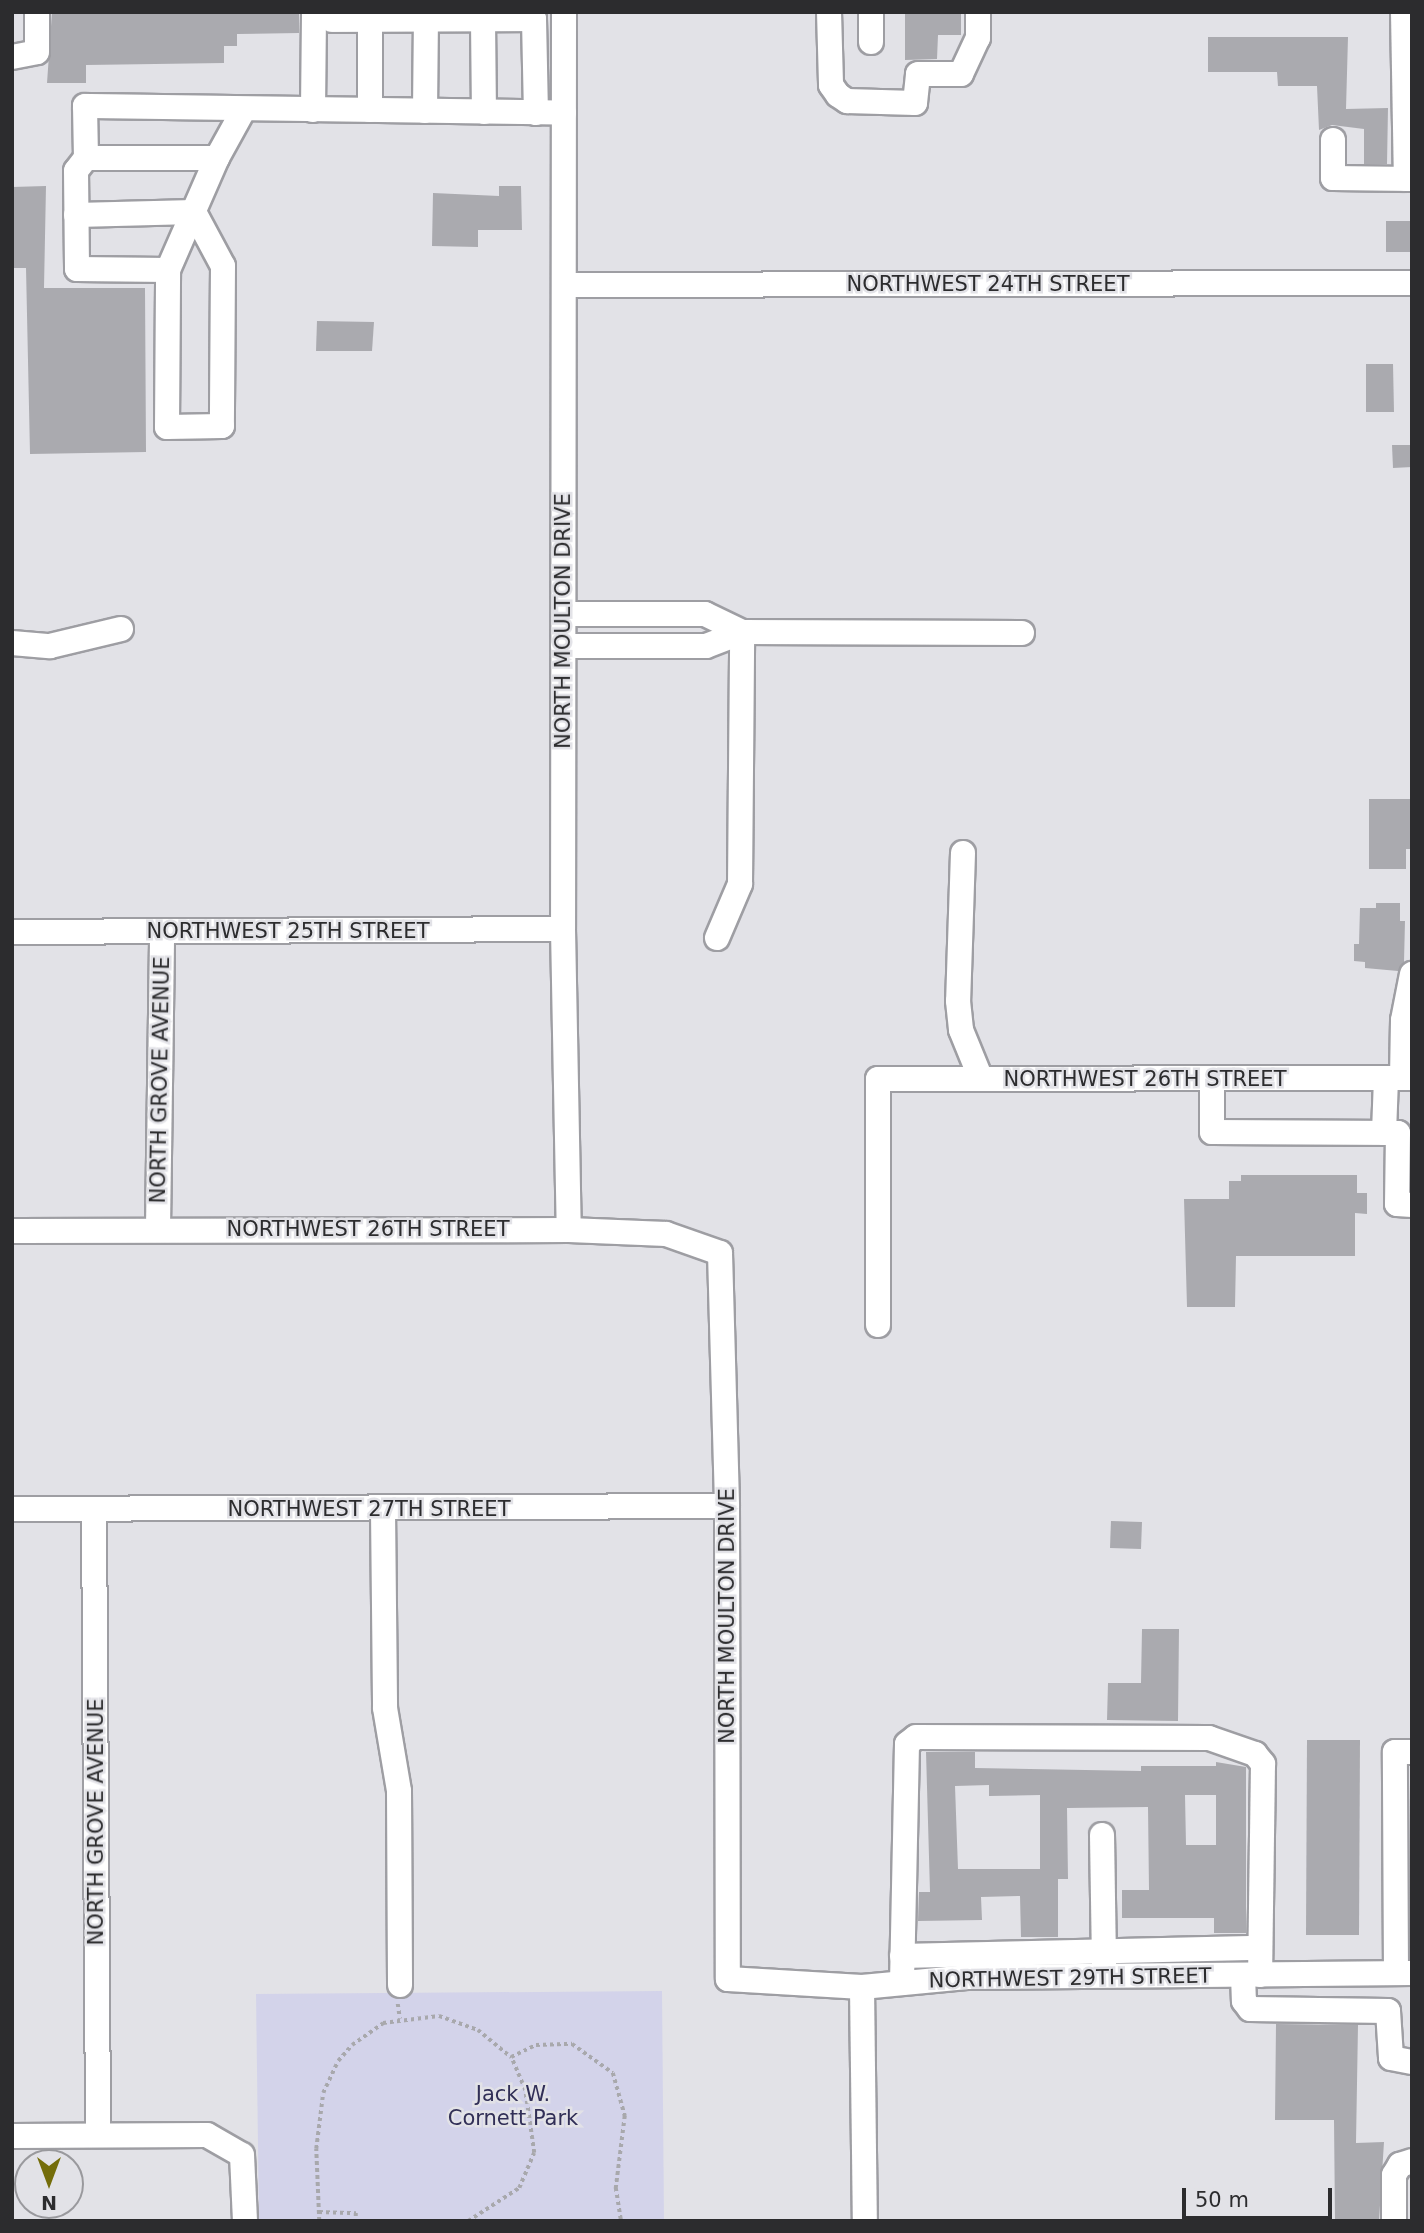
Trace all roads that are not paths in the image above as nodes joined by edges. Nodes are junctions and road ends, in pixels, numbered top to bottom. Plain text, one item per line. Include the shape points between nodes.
1 (37, 12) edge
2 (564, 12) edge
3 (830, 12) edge
4 (871, 12) edge
5 (978, 12) edge
6 (1403, 12) edge
7 (323, 16) edge
8 (370, 20) junction
9 (425, 20) junction
10 (483, 20) junction
11 (871, 42) dead end
12 (12, 57) edge
13 (1408, 58) edge
14 (244, 109) junction
15 (313, 110) junction
16 (370, 110) junction
17 (425, 111) junction
18 (484, 112) junction
19 (536, 113) junction
20 (564, 113) junction
21 (1333, 140) dead end
22 (86, 158) junction
23 (217, 158) junction
24 (1409, 179) edge
25 (194, 212) junction
26 (76, 215) junction
27 (168, 271) junction
28 (1412, 283) edge
29 (564, 285) junction
30 (564, 614) junction
31 (657, 614) junction
32 (121, 629) dead end
33 (742, 632) junction
34 (1022, 633) dead end
35 (12, 643) edge
36 (658, 645) junction
37 (563, 646) junction
38 (963, 853) dead end
39 (563, 929) junction
40 (12, 932) edge
41 (162, 932) junction
42 (717, 938) dead end
43 (1412, 974) edge
44 (1212, 1078) junction
45 (1400, 1078) edge
46 (981, 1079) junction
47 (1384, 1133) junction
48 (1412, 1205) edge
49 (158, 1228) junction
50 (569, 1230) junction
51 (12, 1231) edge
52 (720, 1253) joint
53 (878, 1325) dead end
54 (727, 1506) junction
55 (12, 1509) edge
56 (94, 1509) junction
57 (383, 1510) junction
58 (1412, 1752) edge
59 (1102, 1835) dead end
60 (1260, 1941) junction
61 (1103, 1951) junction
62 (902, 1956) junction
63 (1404, 1973) edge
64 (1252, 1975) junction
65 (1104, 1976) junction
66 (728, 1979) joint
67 (902, 1983) junction
68 (400, 1985) dead end
69 (862, 1987) junction
70 (1412, 2062) edge
71 (98, 2135) junction
72 (12, 2136) edge
73 (1412, 2161) edge
74 (245, 2221) edge
75 (865, 2221) edge
76 (1394, 2221) edge

1 - 12 street via 37,52
2 - 20 street, NORTH MOULTON DRIVE
3 - 5 street via 831,85 838,95 847,101 915,103 918,74 961,74 978,38
4 - 11 street
6 - 13 street
7 - 8 street
7 - 15 street
8 - 9 street
8 - 16 street
9 - 10 street
9 - 17 street
10 - 18 street
10 - 19 street via 534,19
13 - 24 street
14 - 15 street
14 - 22 street via 85,106
14 - 23 street
15 - 16 street
16 - 17 street
17 - 18 street
18 - 19 street
19 - 20 street
20 - 29 street, NORTH MOULTON DRIVE
21 - 24 street via 1333,178
22 - 23 street
22 - 26 street via 76,171
23 - 25 street
25 - 26 street
25 - 27 street
25 - 27 street via 223,266 222,426 167,427
26 - 27 street via 77,269
28 - 29 street, NORTHWEST 24TH STREET
29 - 30 street, NORTH MOULTON DRIVE
30 - 31 street
30 - 37 street, NORTH MOULTON DRIVE
31 - 33 street via 705,614
31 - 36 street
32 - 35 street via 50,646
33 - 34 street
33 - 36 street via 706,646
33 - 42 street via 740,884
36 - 37 street
37 - 39 street, NORTH MOULTON DRIVE
38 - 46 street via 958,1001 961,1030
39 - 41 street, NORTHWEST 25TH STREET
39 - 50 street, NORTH MOULTON DRIVE
40 - 41 street, NORTHWEST 25TH STREET
41 - 49 street, NORTH GROVE AVENUE
43 - 45 street via 1403,1020
44 - 45 street, NORTHWEST 26TH STREET
44 - 46 street, NORTHWEST 26TH STREET
44 - 47 street via 1212,1132
45 - 47 street
46 - 53 street, NORTHWEST 26TH STREET via 878,1079
47 - 48 street via 1398,1133 1397,1205
49 - 50 street, NORTHWEST 26TH STREET
49 - 51 street, NORTHWEST 26TH STREET
50 - 52 street, NORTHWEST 26TH STREET via 666,1234
52 - 54 street, NORTH MOULTON DRIVE
54 - 57 street, NORTHWEST 27TH STREET
54 - 66 street, NORTH MOULTON DRIVE
55 - 56 street, NORTHWEST 27TH STREET
56 - 57 street, NORTHWEST 27TH STREET
56 - 71 street, NORTH GROVE AVENUE
57 - 68 street via 385,1708 399,1791
58 - 63 street via 1395,1752
59 - 61 street
60 - 61 street
60 - 62 street via 1263,1764 1244,1747 1209,1738 916,1737 907,1744
60 - 64 street
61 - 62 street
61 - 65 street
62 - 67 street
63 - 64 street, NORTHWEST 29TH STREET
64 - 65 street, NORTHWEST 29TH STREET
64 - 70 street via 1244,2001 1250,2009 1388,2011 1391,2058
65 - 67 street, NORTHWEST 29TH STREET via 967,1977
66 - 69 street, NORTHWEST 29TH STREET
67 - 69 street, NORTHWEST 29TH STREET
69 - 75 street
71 - 72 street
71 - 74 street via 207,2135 243,2155
73 - 76 street via 1400,2165 1394,2175

